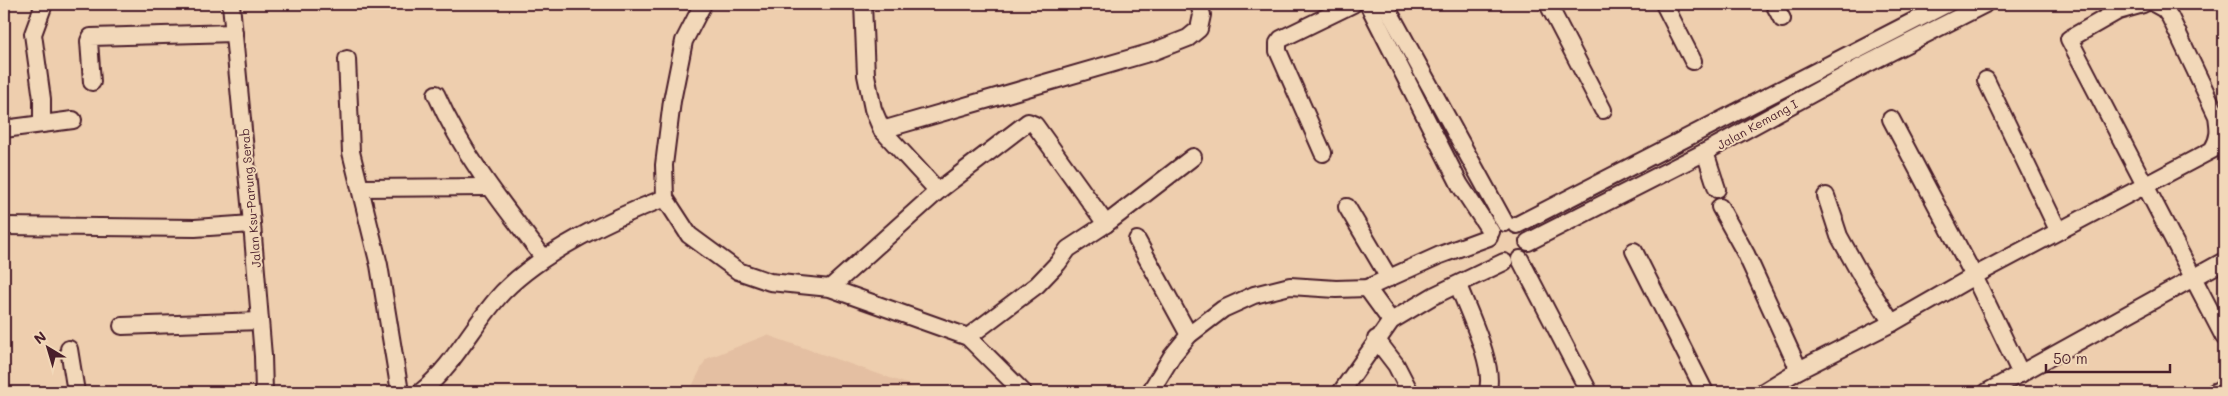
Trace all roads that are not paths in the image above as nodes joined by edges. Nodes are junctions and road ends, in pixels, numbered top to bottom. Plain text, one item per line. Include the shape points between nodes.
1 (44, 4) edge
2 (231, 4) edge
3 (703, 4) edge
4 (862, 4) edge
5 (1199, 4) edge
6 (1353, 4) edge
7 (1368, 4) edge
8 (1385, 4) edge
9 (1548, 4) edge
10 (1664, 4) edge
11 (1774, 4) edge
12 (1947, 4) edge
13 (1985, 4) edge
14 (2143, 4) edge
15 (2156, 4) edge
16 (1782, 19) dead end
17 (234, 33) junction
18 (347, 59) dead end
19 (1693, 61) dead end
20 (1986, 80) dead end
21 (92, 82) dead end
22 (436, 94) dead end
23 (1603, 110) dead end
24 (1891, 119) dead end
25 (73, 120) dead end
26 (42, 123) junction
27 (4, 129) edge
28 (882, 130) junction
29 (1705, 152) junction
30 (1323, 153) dead end
31 (1193, 157) dead end
32 (2144, 184) junction
33 (488, 187) junction
34 (361, 188) junction
35 (1717, 189) dead end
36 (938, 191) junction
37 (664, 198) junction
38 (1347, 207) dead end
39 (1720, 207) dead end
40 (1834, 219) dead end
41 (252, 224) junction
42 (1106, 224) junction
43 (1511, 224) junction
44 (4, 226) edge
45 (2058, 230) junction
46 (1490, 235) junction
47 (1137, 240) dead end
48 (1528, 242) junction
49 (1634, 251) dead end
50 (543, 257) junction
51 (1520, 258) junction
52 (2224, 261) edge
53 (1504, 262) junction
54 (1974, 276) junction
55 (1389, 278) junction
56 (2194, 279) junction
57 (1458, 285) junction
58 (830, 288) junction
59 (1367, 288) junction
60 (260, 321) junction
61 (1390, 321) junction
62 (1892, 323) junction
63 (122, 326) dead end
64 (1189, 335) junction
65 (968, 337) junction
66 (2224, 337) edge
67 (1376, 339) junction
68 (69, 349) dead end
69 (1799, 370) junction
70 (2021, 374) junction
71 (2224, 388) edge
72 (76, 392) edge
73 (264, 392) edge
74 (400, 392) edge
75 (421, 392) edge
76 (1023, 392) edge
77 (1150, 392) edge
78 (1341, 392) edge
79 (1410, 392) edge
80 (1487, 392) edge
81 (1589, 392) edge
82 (1705, 392) edge
83 (1763, 392) edge
84 (1987, 392) edge
85 (2215, 392) edge

1 - 26 street via 34,34
2 - 17 street, Jalan Ksu-Parung Serab
3 - 37 street via 684,41 677,72 664,165
4 - 28 street via 866,75 873,109
5 - 28 street via 1202,15 1200,29 1188,38 1152,52
6 - 30 street via 1281,39 1278,44 1278,51
7 - 46 street via 1460,185
8 - 43 street
9 - 23 street
10 - 19 street
11 - 16 street
12 - 43 street, Jalan Kemang I
13 - 29 street, Jalan Kemang I
14 - 32 street via 2118,11 2069,39
15 - 32 street via 2170,17 2217,116 2219,132 2212,150
17 - 21 street via 91,37
17 - 41 street, Jalan Ksu-Parung Serab
18 - 34 street via 351,152
20 - 45 street
22 - 33 street via 451,127
24 - 54 street
25 - 26 street
26 - 27 street
28 - 36 street
29 - 35 street
29 - 48 street, Jalan Kemang I
31 - 42 street
32 - 45 street
32 - 56 street
33 - 34 street
33 - 50 street
34 - 74 street via 379,265
36 - 42 street via 1031,122
36 - 58 street
37 - 50 street
37 - 58 street via 689,235 738,271 770,282
38 - 55 street
39 - 69 street via 1746,254
40 - 62 street via 1839,236 1855,265
41 - 44 street via 186,228
41 - 60 street, Jalan Ksu-Parung Serab
42 - 65 street via 1068,250 1037,285
43 - 46 street
43 - 48 street via 1523,229
45 - 54 street
46 - 53 street via 1492,256
46 - 55 street
47 - 64 street
48 - 51 street
49 - 82 street
50 - 75 street via 503,292 439,377
51 - 53 street
51 - 81 street
52 - 56 street
53 - 57 street
54 - 62 street
54 - 70 street
55 - 59 street
56 - 66 street
56 - 70 street
57 - 61 street
57 - 80 street via 1485,356 1490,386
58 - 65 street
59 - 61 street
59 - 64 street via 1290,286 1254,295 1223,309
60 - 63 street
60 - 73 street, Jalan Ksu-Parung Serab
61 - 67 street
62 - 69 street
64 - 77 street
65 - 76 street
67 - 78 street
67 - 79 street via 1396,365
68 - 72 street
69 - 83 street
70 - 84 street
71 - 85 street

